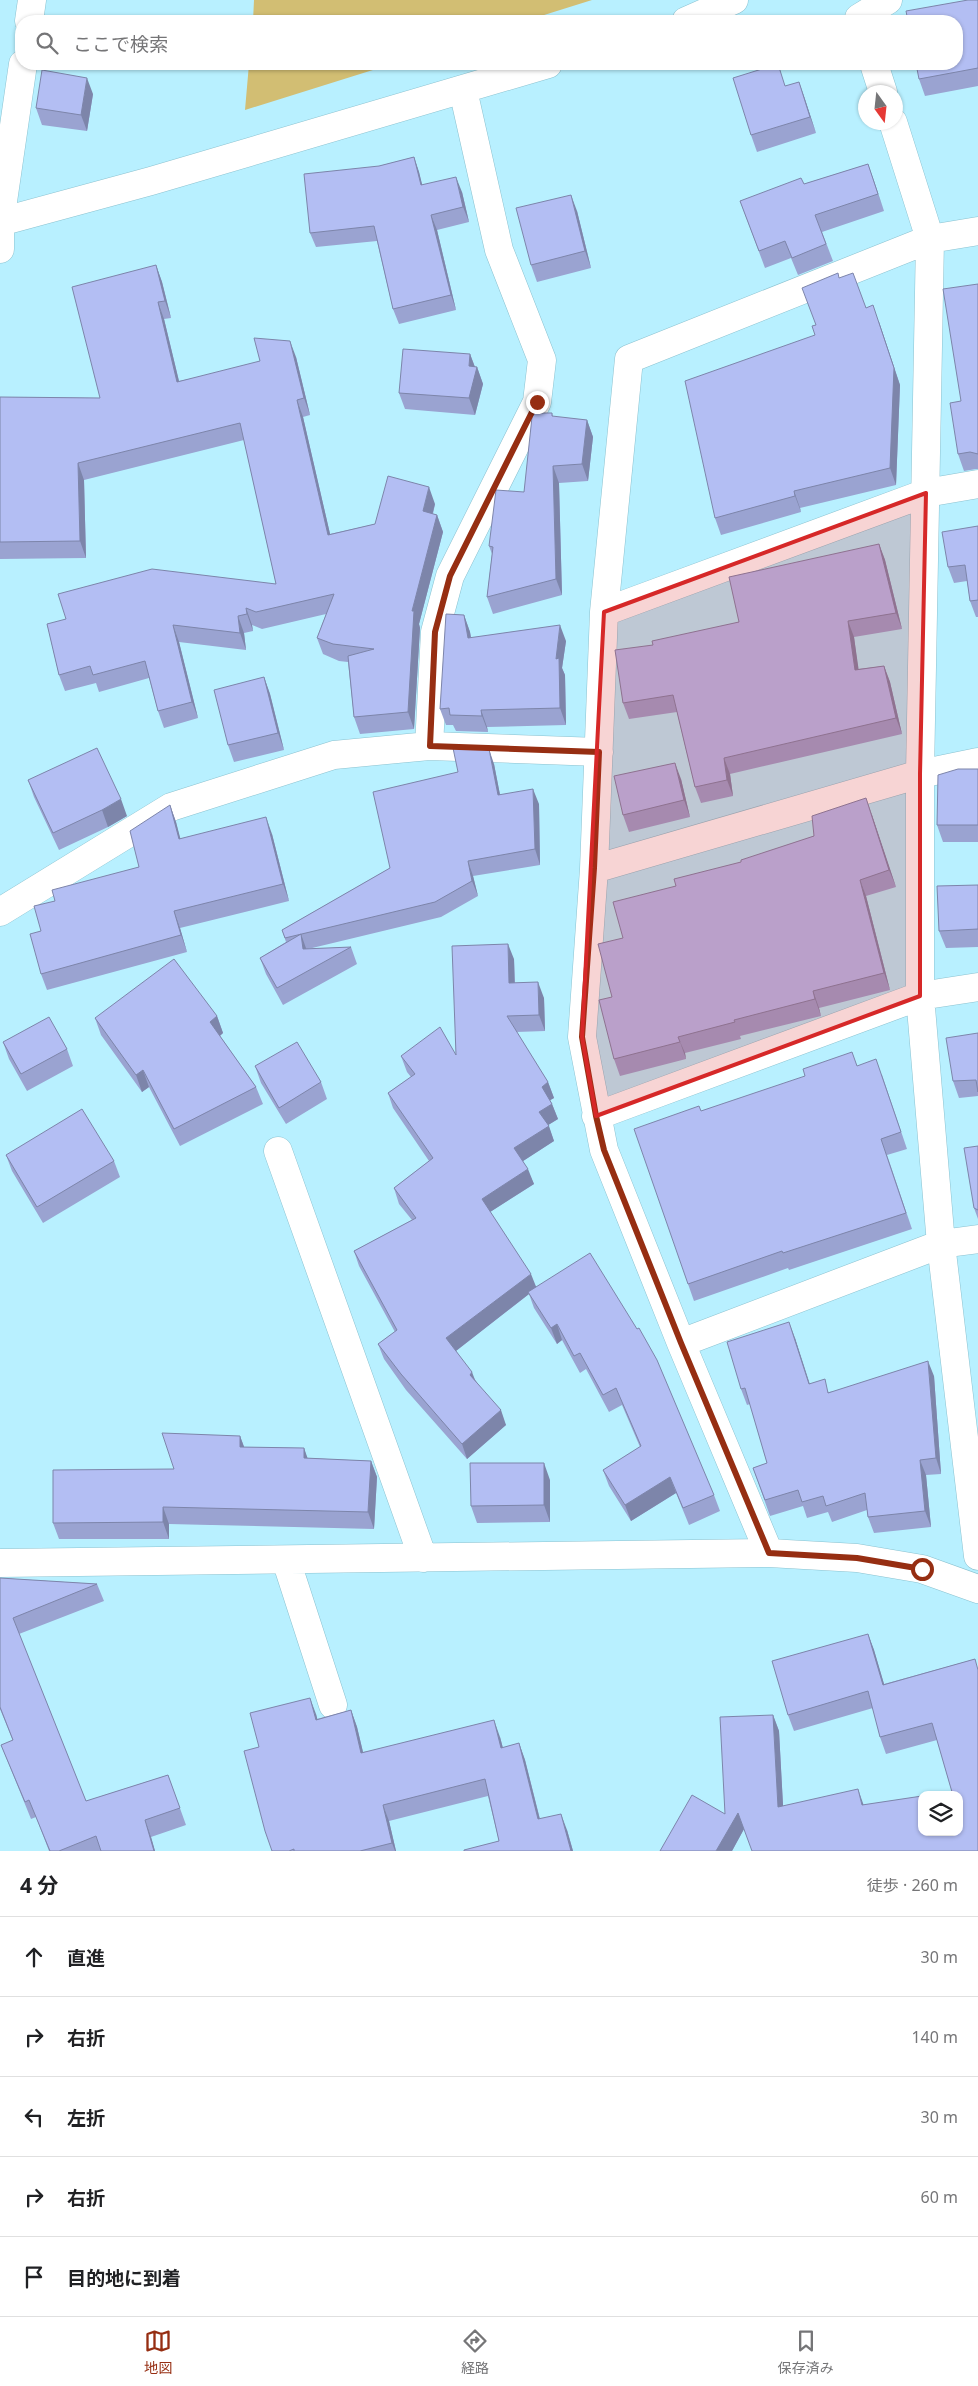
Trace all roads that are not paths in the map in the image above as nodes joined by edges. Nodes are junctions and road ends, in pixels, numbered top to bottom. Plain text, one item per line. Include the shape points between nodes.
1 (32, 0) edge
2 (734, 0) edge
3 (888, 0) edge
4 (856, 13) edge
5 (30, 15) edge
6 (700, 15) edge
7 (22, 70) edge
8 (528, 70) edge
9 (876, 70) edge
10 (881, 85) edge
11 (463, 90) junction
12 (896, 130) edge
13 (0, 222) edge
14 (978, 231) edge
15 (930, 239) junction
16 (0, 249) edge
17 (978, 484) edge
18 (926, 493) junction
19 (604, 612) junction
20 (430, 746) junction
21 (599, 752) junction
22 (978, 762) edge
23 (920, 774) junction
24 (594, 868) junction
25 (0, 912) edge
26 (978, 987) edge
27 (920, 996) junction
28 (596, 1116) junction
29 (278, 1150) dead end
30 (978, 1239) edge
31 (942, 1244) junction
32 (681, 1343) junction
33 (977, 1543) edge
34 (769, 1553) junction
35 (423, 1558) junction
36 (286, 1560) junction
37 (0, 1563) edge
38 (978, 1589) edge
39 (333, 1705) dead end

1 - 5 street
2 - 6 street
3 - 4 street
7 - 13 street
8 - 11 street
9 - 10 street
11 - 13 street
11 - 20 street via 499,250 542,360 537,402 450,576 435,632
12 - 15 street
13 - 16 street
14 - 15 street
15 - 18 street
15 - 19 street via 629,359
17 - 18 street
18 - 19 street
18 - 23 street
19 - 21 street
20 - 21 street
20 - 25 street via 334,755 171,807
21 - 24 street
22 - 23 street
23 - 24 street
23 - 27 street
24 - 28 street via 582,1037
26 - 27 street
27 - 28 street
27 - 31 street
28 - 32 street via 604,1150
29 - 35 street
30 - 31 street
31 - 32 street
31 - 33 street
32 - 34 street
34 - 35 street
34 - 38 street via 857,1558 922,1569
35 - 36 street
36 - 37 street
36 - 39 street

